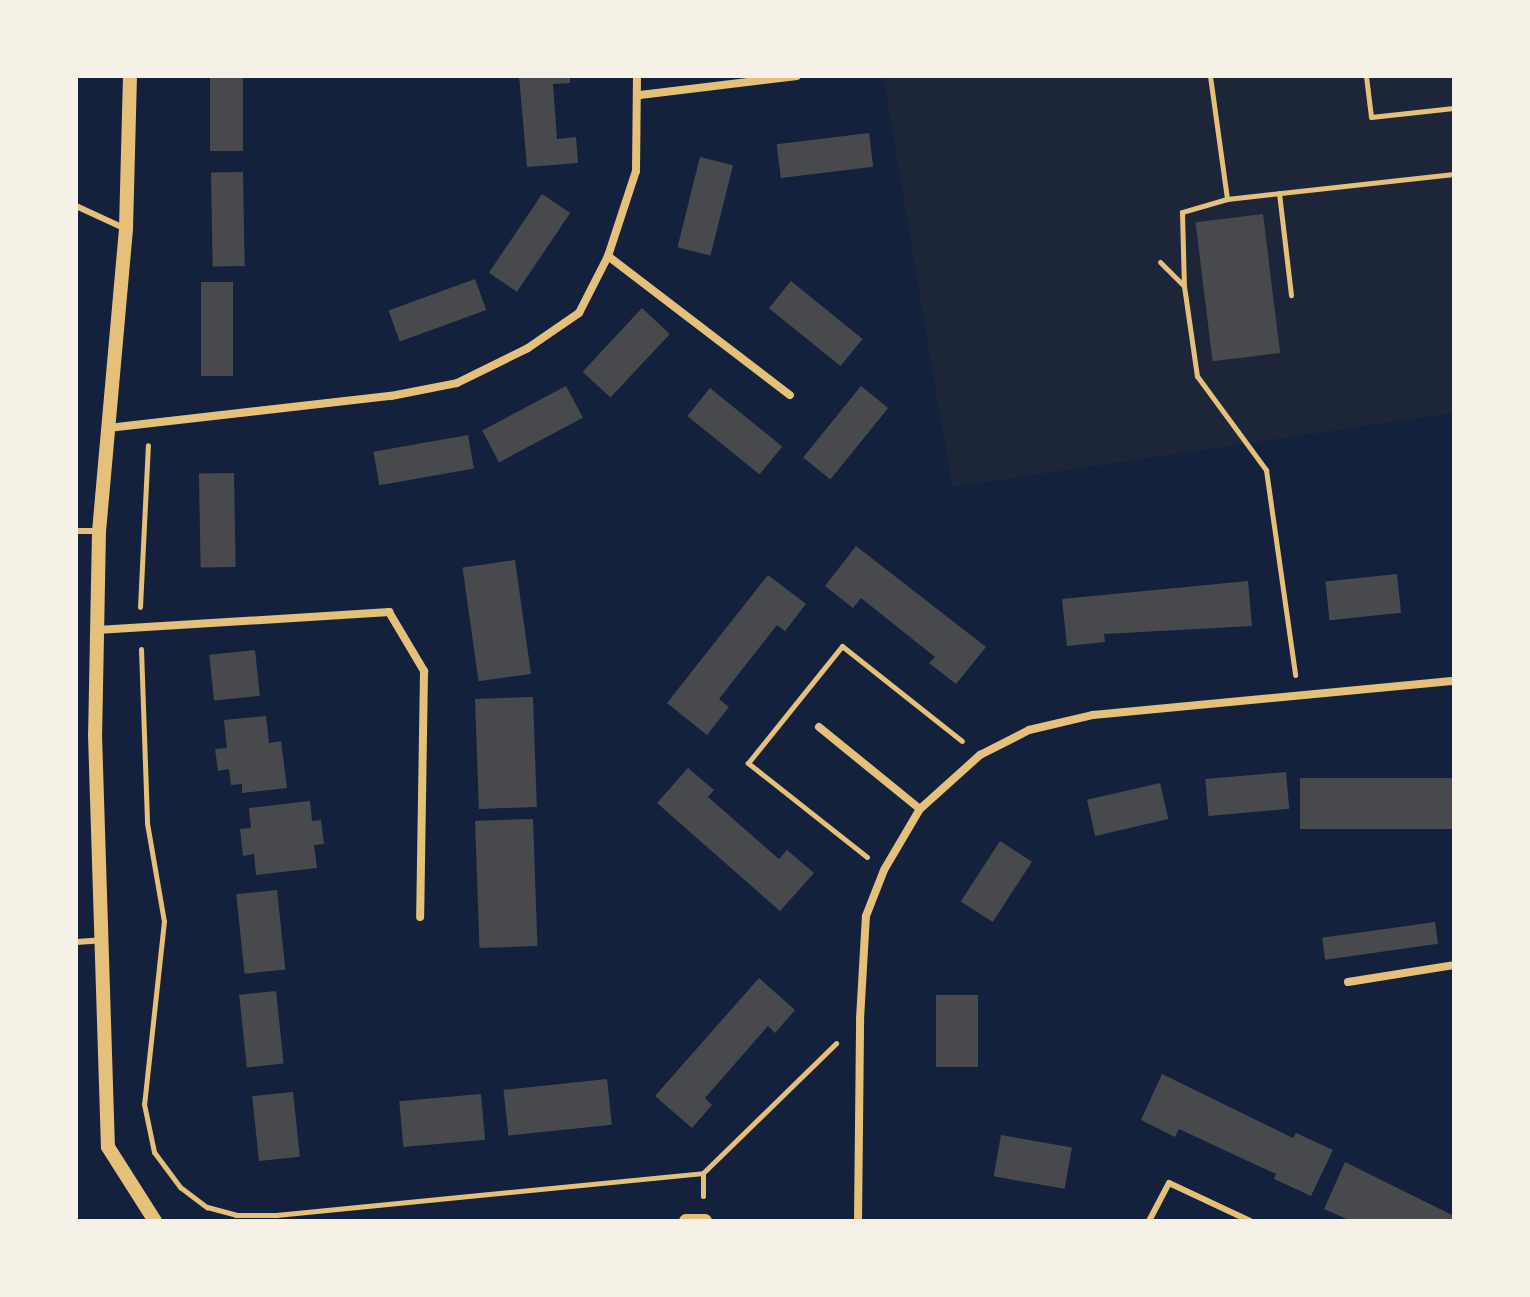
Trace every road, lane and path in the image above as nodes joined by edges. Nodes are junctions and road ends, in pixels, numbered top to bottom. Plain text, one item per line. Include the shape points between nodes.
1 (130, 76) edge
2 (637, 76) edge
3 (797, 76) edge
4 (1210, 76) edge
5 (1366, 76) edge
6 (640, 95) junction
7 (1454, 108) edge
8 (1454, 174) edge
9 (1279, 193) junction
10 (1227, 199) junction
11 (76, 206) edge
12 (126, 229) junction
13 (608, 256) junction
14 (1160, 262) dead end
15 (1184, 286) junction
16 (1291, 295) dead end
17 (790, 395) dead end
18 (151, 424) junction
19 (108, 428) junction
20 (76, 531) edge
21 (99, 531) junction
22 (140, 627) junction
23 (96, 630) junction
24 (1454, 681) edge
25 (1298, 696) junction
26 (819, 727) dead end
27 (920, 809) junction
28 (420, 917) dead end
29 (102, 940) junction
30 (76, 942) edge
31 (1454, 965) edge
32 (1348, 982) dead end
33 (860, 1019) junction
34 (155, 1221) edge
35 (686, 1221) edge
36 (705, 1221) edge
37 (858, 1221) edge
38 (1149, 1221) edge
39 (1250, 1221) edge

1 - 12 street
2 - 6 street
3 - 6 street
4 - 10 path
5 - 7 path via 1371,117
6 - 13 street via 636,171
8 - 9 path
9 - 10 path
9 - 16 path
10 - 15 path via 1182,212
11 - 12 lane
12 - 19 street
13 - 17 street
13 - 18 street via 579,313 528,348 457,383 391,396
14 - 15 path
15 - 25 path via 1197,376 1266,470
18 - 19 street
18 - 22 path
19 - 21 street
20 - 21 lane
21 - 23 street
22 - 23 street
22 - 28 street via 389,612 424,671
22 - 33 path via 147,823 164,921 144,1104 154,1152 180,1187 207,1207 236,1215 276,1215 703,1173
23 - 29 street
24 - 25 street
25 - 27 street via 1093,715 1029,730 980,755
26 - 27 street
27 - 33 street via 884,870 866,916
29 - 30 lane
29 - 34 street via 108,1147
31 - 32 street
33 - 37 street
35 - 36 street
38 - 39 lane via 1169,1183

